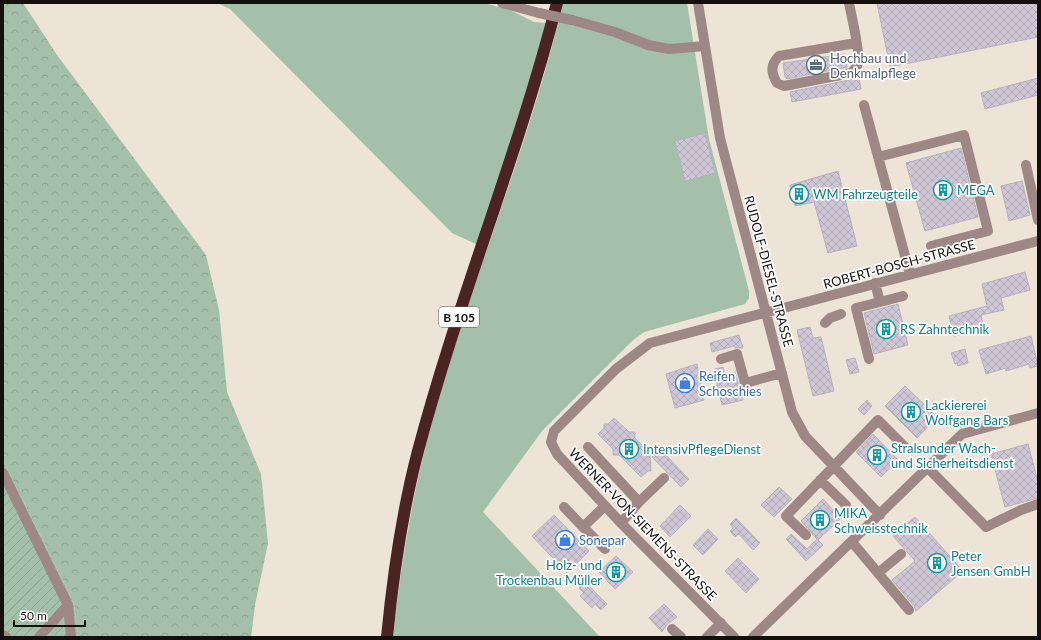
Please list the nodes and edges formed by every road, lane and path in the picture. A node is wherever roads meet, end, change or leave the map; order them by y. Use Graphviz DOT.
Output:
graph roads {
  1 [pos="502,3"];
  2 [pos="557,3"];
  3 [pos="698,3"];
  4 [pos="849,3"];
  5 [pos="856,43"];
  6 [pos="705,46"];
  7 [pos="864,104"];
  8 [pos="878,157"];
  9 [pos="1026,165"];
  10 [pos="1038,220"];
  11 [pos="1038,242"];
  12 [pos="931,246"];
  13 [pos="910,274"];
  14 [pos="875,283"];
  15 [pos="903,296"];
  16 [pos="880,302"];
  17 [pos="766,313"];
  18 [pos="841,314"];
  19 [pos="825,323"];
  20 [pos="721,359"];
  21 [pos="869,359"];
  22 [pos="782,373"];
  23 [pos="1038,413"];
  24 [pos="588,446"];
  25 [pos="904,446"];
  26 [pos="833,467"];
  27 [pos="927,467"];
  28 [pos="3,473"];
  29 [pos="664,478"];
  30 [pos="820,480"];
  31 [pos="640,502"];
  32 [pos="1038,504"];
  33 [pos="605,506"];
  34 [pos="846,506"];
  35 [pos="564,507"];
  36 [pos="880,515"];
  37 [pos="621,523"];
  38 [pos="584,527"];
  39 [pos="806,535"];
  40 [pos="852,542"];
  41 [pos="605,549"];
  42 [pos="900,554"];
  43 [pos="878,573"];
  44 [pos="68,605"];
  45 [pos="909,610"];
  46 [pos="721,623"];
  47 [pos="672,629"];
  48 [pos="3,635"];
  49 [pos="6,637"];
  50 [pos="39,637"];
  51 [pos="71,637"];
  52 [pos="387,637"];
  53 [pos="681,637"];
  54 [pos="707,637"];
  55 [pos="734,637"];
  56 [pos="753,637"];
  1 -- 6 [label="street, bridge"];
  2 -- 52 [label="highway, B 105"];
  3 -- 6 [label="street, RUDOLF-DIESEL-STRASSE"];
  4 -- 5 [label="street"];
  5 -- 5 [label="street"];
  6 -- 17 [label="street, RUDOLF-DIESEL-STRASSE"];
  7 -- 8 [label="street"];
  8 -- 12 [label="street"];
  8 -- 13 [label="street"];
  9 -- 10 [label="street"];
  11 -- 13 [label="street, ROBERT-BOSCH-STRASSE"];
  13 -- 14 [label="street, ROBERT-BOSCH-STRASSE"];
  14 -- 16 [label="street"];
  14 -- 17 [label="street, ROBERT-BOSCH-STRASSE"];
  15 -- 16 [label="street"];
  16 -- 21 [label="street"];
  17 -- 22 [label="street, RUDOLF-DIESEL-STRASSE"];
  17 -- 33 [label="street, WERNER-VON-SIEMENS-STRASSE"];
  18 -- 19 [label="street"];
  20 -- 22 [label="street"];
  22 -- 26 [label="street, RUDOLF-DIESEL-STRASSE"];
  23 -- 27 [label="street"];
  24 -- 31 [label="street"];
  25 -- 26 [label="street"];
  26 -- 30 [label="street"];
  26 -- 36 [label="street, RUDOLF-DIESEL-STRASSE"];
  27 -- 32 [label="street"];
  27 -- 36 [label="street"];
  28 -- 44 [label="street"];
  29 -- 31 [label="street"];
  30 -- 34 [label="street"];
  30 -- 39 [label="street"];
  31 -- 37 [label="street"];
  33 -- 37 [label="street, WERNER-VON-SIEMENS-STRASSE"];
  33 -- 38 [label="street"];
  35 -- 38 [label="street"];
  36 -- 40 [label="street"];
  37 -- 46 [label="street, WERNER-VON-SIEMENS-STRASSE"];
  38 -- 41 [label="street"];
  40 -- 43 [label="street"];
  40 -- 56 [label="street"];
  42 -- 43 [label="street"];
  43 -- 45 [label="street"];
  44 -- 50 [label="street"];
  44 -- 51 [label="street"];
  46 -- 54 [label="street"];
  46 -- 55 [label="street, WERNER-VON-SIEMENS-STRASSE"];
  47 -- 53 [label="street"];
  48 -- 49 [label="street"];
}
